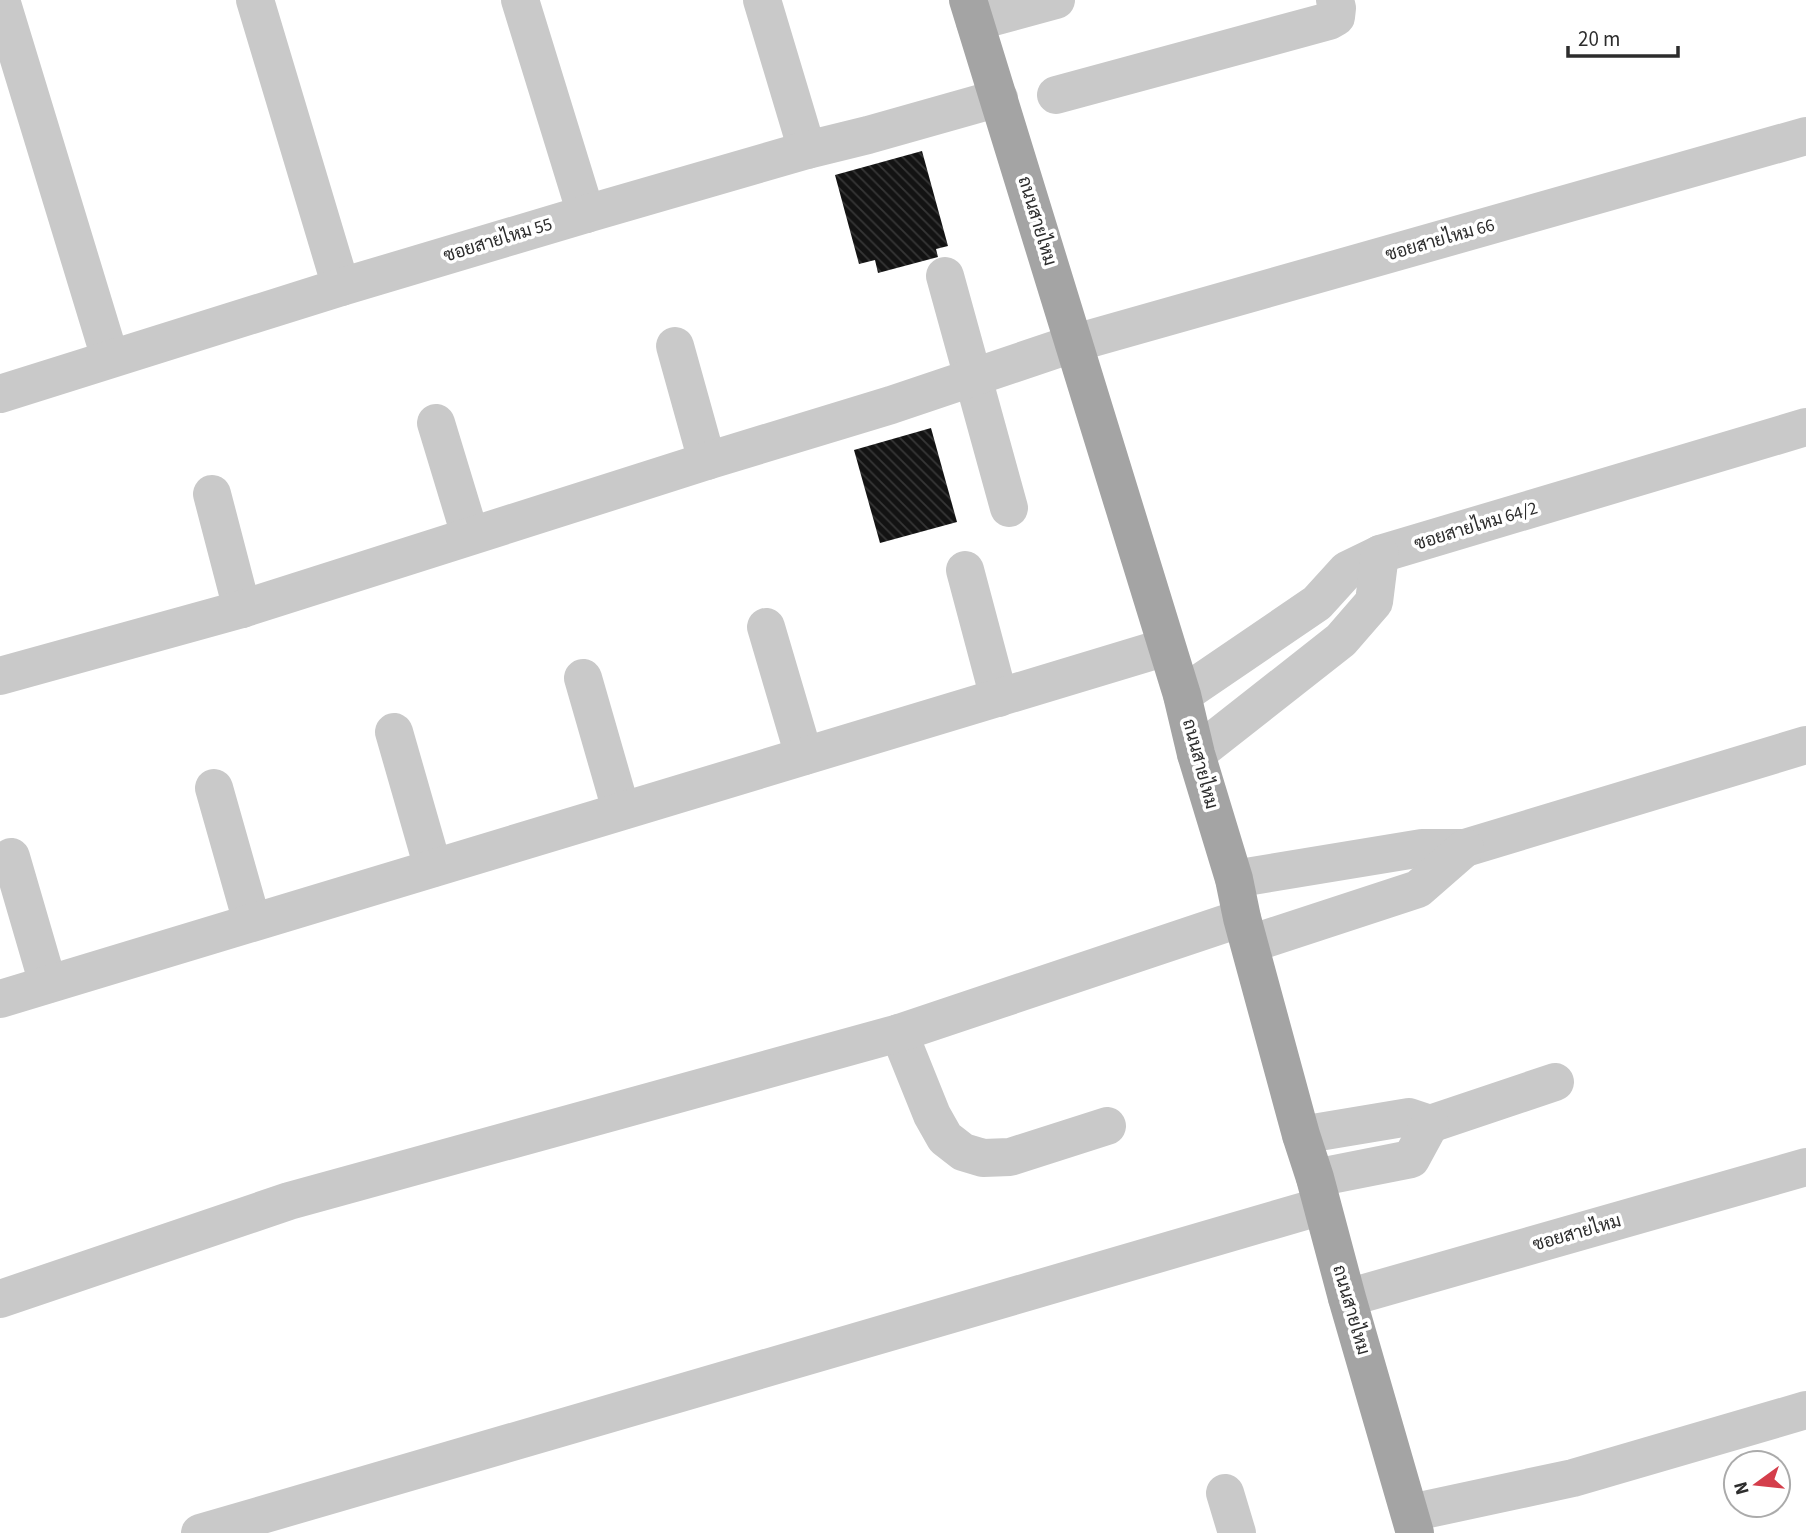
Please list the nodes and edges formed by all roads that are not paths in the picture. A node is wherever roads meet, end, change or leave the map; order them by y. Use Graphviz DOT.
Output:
graph roads {
  1 [pos="1,0"];
  2 [pos="255,0"];
  3 [pos="520,0"];
  4 [pos="762,0"];
  5 [pos="1056,0"];
  6 [pos="1335,0"];
  7 [pos="971,11"];
  8 [pos="1056,95"];
  9 [pos="999,98"];
  10 [pos="1806,136"];
  11 [pos="807,150"];
  12 [pos="586,214"];
  13 [pos="945,276"];
  14 [pos="341,287"];
  15 [pos="1075,343"];
  16 [pos="675,346"];
  17 [pos="110,358"];
  18 [pos="973,377"];
  19 [pos="0,394"];
  20 [pos="436,423"];
  21 [pos="1806,427"];
  22 [pos="707,461"];
  23 [pos="212,494"];
  24 [pos="1009,508"];
  25 [pos="470,535"];
  26 [pos="1380,554"];
  27 [pos="965,570"];
  28 [pos="242,609"];
  29 [pos="766,627"];
  30 [pos="1166,647"];
  31 [pos="2,668"];
  32 [pos="583,678"];
  33 [pos="1182,695"];
  34 [pos="999,698"];
  35 [pos="394,732"];
  36 [pos="1806,745"];
  37 [pos="1196,754"];
  38 [pos="804,756"];
  39 [pos="214,788"];
  40 [pos="621,810"];
  41 [pos="1465,848"];
  42 [pos="11,857"];
  43 [pos="433,868"];
  44 [pos="1234,879"];
  45 [pos="252,922"];
  46 [pos="1246,931"];
  47 [pos="48,984"];
  48 [pos="0,999"];
  49 [pos="900,1033"];
  50 [pos="1555,1082"];
  51 [pos="1430,1125"];
  52 [pos="1107,1126"];
  53 [pos="1301,1135"];
  54 [pos="1806,1167"];
  55 [pos="1319,1192"];
  56 [pos="1347,1298"];
  57 [pos="0,1299"];
  58 [pos="1806,1410"];
  59 [pos="1225,1493"];
  60 [pos="1413,1523"];
  61 [pos="200,1533"];
  62 [pos="1237,1533"];
  1 -- 17 [label="street"];
  2 -- 14 [label="street"];
  3 -- 12 [label="street"];
  4 -- 11 [label="street"];
  5 -- 7 [label="street"];
  6 -- 8 [label="street"];
  7 -- 9 [label="main road, ถนนสายไหม"];
  9 -- 11 [label="street, ซอยสายไหม 55"];
  9 -- 15 [label="main road, ถนนสายไหม"];
  10 -- 15 [label="street, ซอยสายไหม 66"];
  11 -- 12 [label="street, ซอยสายไหม 55"];
  12 -- 14 [label="street, ซอยสายไหม 55"];
  13 -- 18 [label="street"];
  14 -- 17 [label="street, ซอยสายไหม 55"];
  15 -- 18 [label="street, ซอยสายไหม 66"];
  15 -- 30 [label="main road, ถนนสายไหม"];
  16 -- 22 [label="street"];
  17 -- 19 [label="street, ซอยสายไหม 55"];
  18 -- 22 [label="street, ซอยสายไหม 66"];
  18 -- 24 [label="street"];
  20 -- 25 [label="street"];
  21 -- 26 [label="street, ซอยสายไหม 64/2"];
  22 -- 25 [label="street, ซอยสายไหม 66"];
  23 -- 28 [label="street"];
  25 -- 28 [label="street, ซอยสายไหม 66"];
  26 -- 33 [label="street, ซอยสายไหม 64/2"];
  26 -- 37 [label="street"];
  27 -- 34 [label="street"];
  28 -- 31 [label="street, ซอยสายไหม 66"];
  29 -- 38 [label="street"];
  30 -- 33 [label="main road, ถนนสายไหม"];
  30 -- 34 [label="street"];
  32 -- 40 [label="street"];
  33 -- 37 [label="main road, ถนนสายไหม"];
  34 -- 38 [label="street"];
  35 -- 43 [label="street"];
  36 -- 41 [label="street"];
  37 -- 44 [label="main road, ถนนสายไหม"];
  38 -- 40 [label="street"];
  39 -- 45 [label="street"];
  40 -- 43 [label="street"];
  41 -- 44 [label="street"];
  41 -- 46 [label="street"];
  42 -- 47 [label="street"];
  43 -- 45 [label="street"];
  44 -- 46 [label="main road, ถนนสายไหม"];
  45 -- 47 [label="street"];
  46 -- 49 [label="street"];
  46 -- 53 [label="main road, ถนนสายไหม"];
  47 -- 48 [label="street"];
  49 -- 52 [label="street"];
  49 -- 57 [label="street"];
  50 -- 51 [label="street"];
  51 -- 53 [label="street"];
  51 -- 55 [label="street"];
  53 -- 55 [label="main road, ถนนสายไหม"];
  54 -- 56 [label="street, ซอยสายไหม"];
  55 -- 56 [label="main road, ถนนสายไหม"];
  55 -- 61 [label="street"];
  56 -- 60 [label="main road, ถนนสายไหม"];
  58 -- 60 [label="street"];
  59 -- 62 [label="street"];
}
